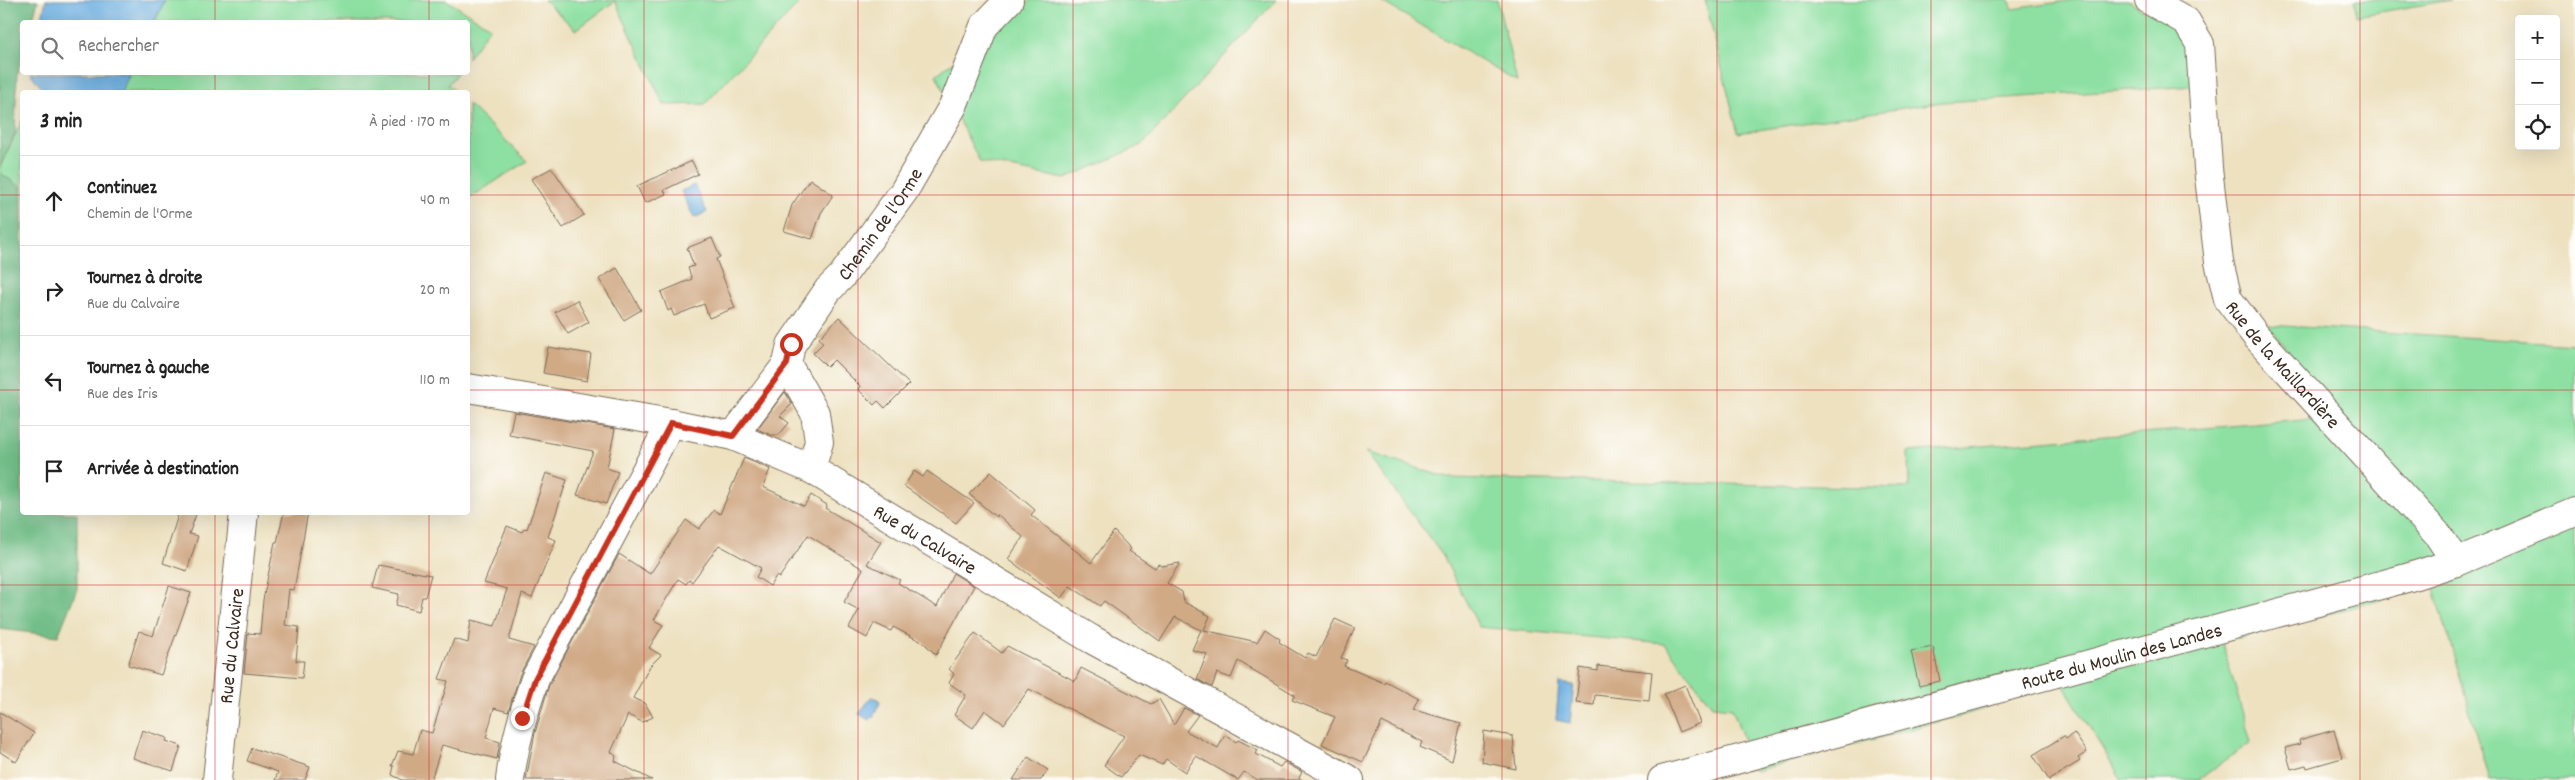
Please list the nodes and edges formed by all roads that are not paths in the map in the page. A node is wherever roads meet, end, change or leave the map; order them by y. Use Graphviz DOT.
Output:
graph roads {
  1 [pos="1009,0"];
  2 [pos="2149,0"];
  3 [pos="787,364"];
  4 [pos="470,388"];
  5 [pos="671,423"];
  6 [pos="733,436"];
  7 [pos="811,468"];
  8 [pos="2575,512"];
  9 [pos="244,515"];
  10 [pos="2456,562"];
  11 [pos="217,780"];
  12 [pos="510,780"];
  13 [pos="1350,780"];
  14 [pos="1662,780"];
  1 -- 3 [label="street, Chemin de l'Orme"];
  2 -- 10 [label="street, Rue de la Maillardière"];
  3 -- 6 [label="street, Chemin de l'Orme"];
  3 -- 7 [label="street"];
  4 -- 5 [label="street, Rue du Calvaire"];
  5 -- 6 [label="street, Rue du Calvaire"];
  5 -- 12 [label="street"];
  6 -- 7 [label="street, Rue du Calvaire"];
  7 -- 13 [label="street, Rue du Calvaire"];
  8 -- 10 [label="street, Route du Moulin des Landes"];
  9 -- 11 [label="street, Rue du Calvaire"];
  10 -- 14 [label="street, Route du Moulin des Landes"];
}
